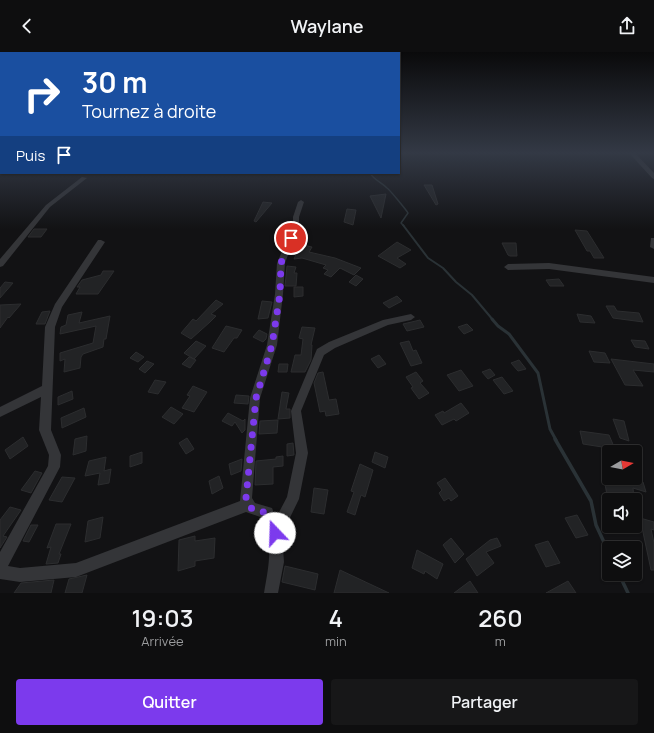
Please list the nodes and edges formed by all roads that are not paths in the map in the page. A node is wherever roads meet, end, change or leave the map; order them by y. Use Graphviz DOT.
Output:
graph roads {
  1 [pos="84,178"];
  2 [pos="301,202"];
  3 [pos="654,240"];
  4 [pos="101,242"];
  5 [pos="654,247"];
  6 [pos="0,264"];
  7 [pos="508,267"];
  8 [pos="654,280"];
  9 [pos="411,317"];
  10 [pos="47,389"];
  11 [pos="0,412"];
  12 [pos="247,505"];
  13 [pos="275,533"];
  14 [pos="0,566"];
  15 [pos="0,572"];
  16 [pos="271,593"];
  1 -- 6 [label="street"];
  2 -- 12 [label="street"];
  3 -- 5 [label="street"];
  4 -- 10 [label="street"];
  7 -- 8 [label="street"];
  9 -- 13 [label="street"];
  10 -- 11 [label="street"];
  10 -- 14 [label="street"];
  12 -- 13 [label="street"];
  12 -- 15 [label="street"];
  13 -- 16 [label="street"];
}
